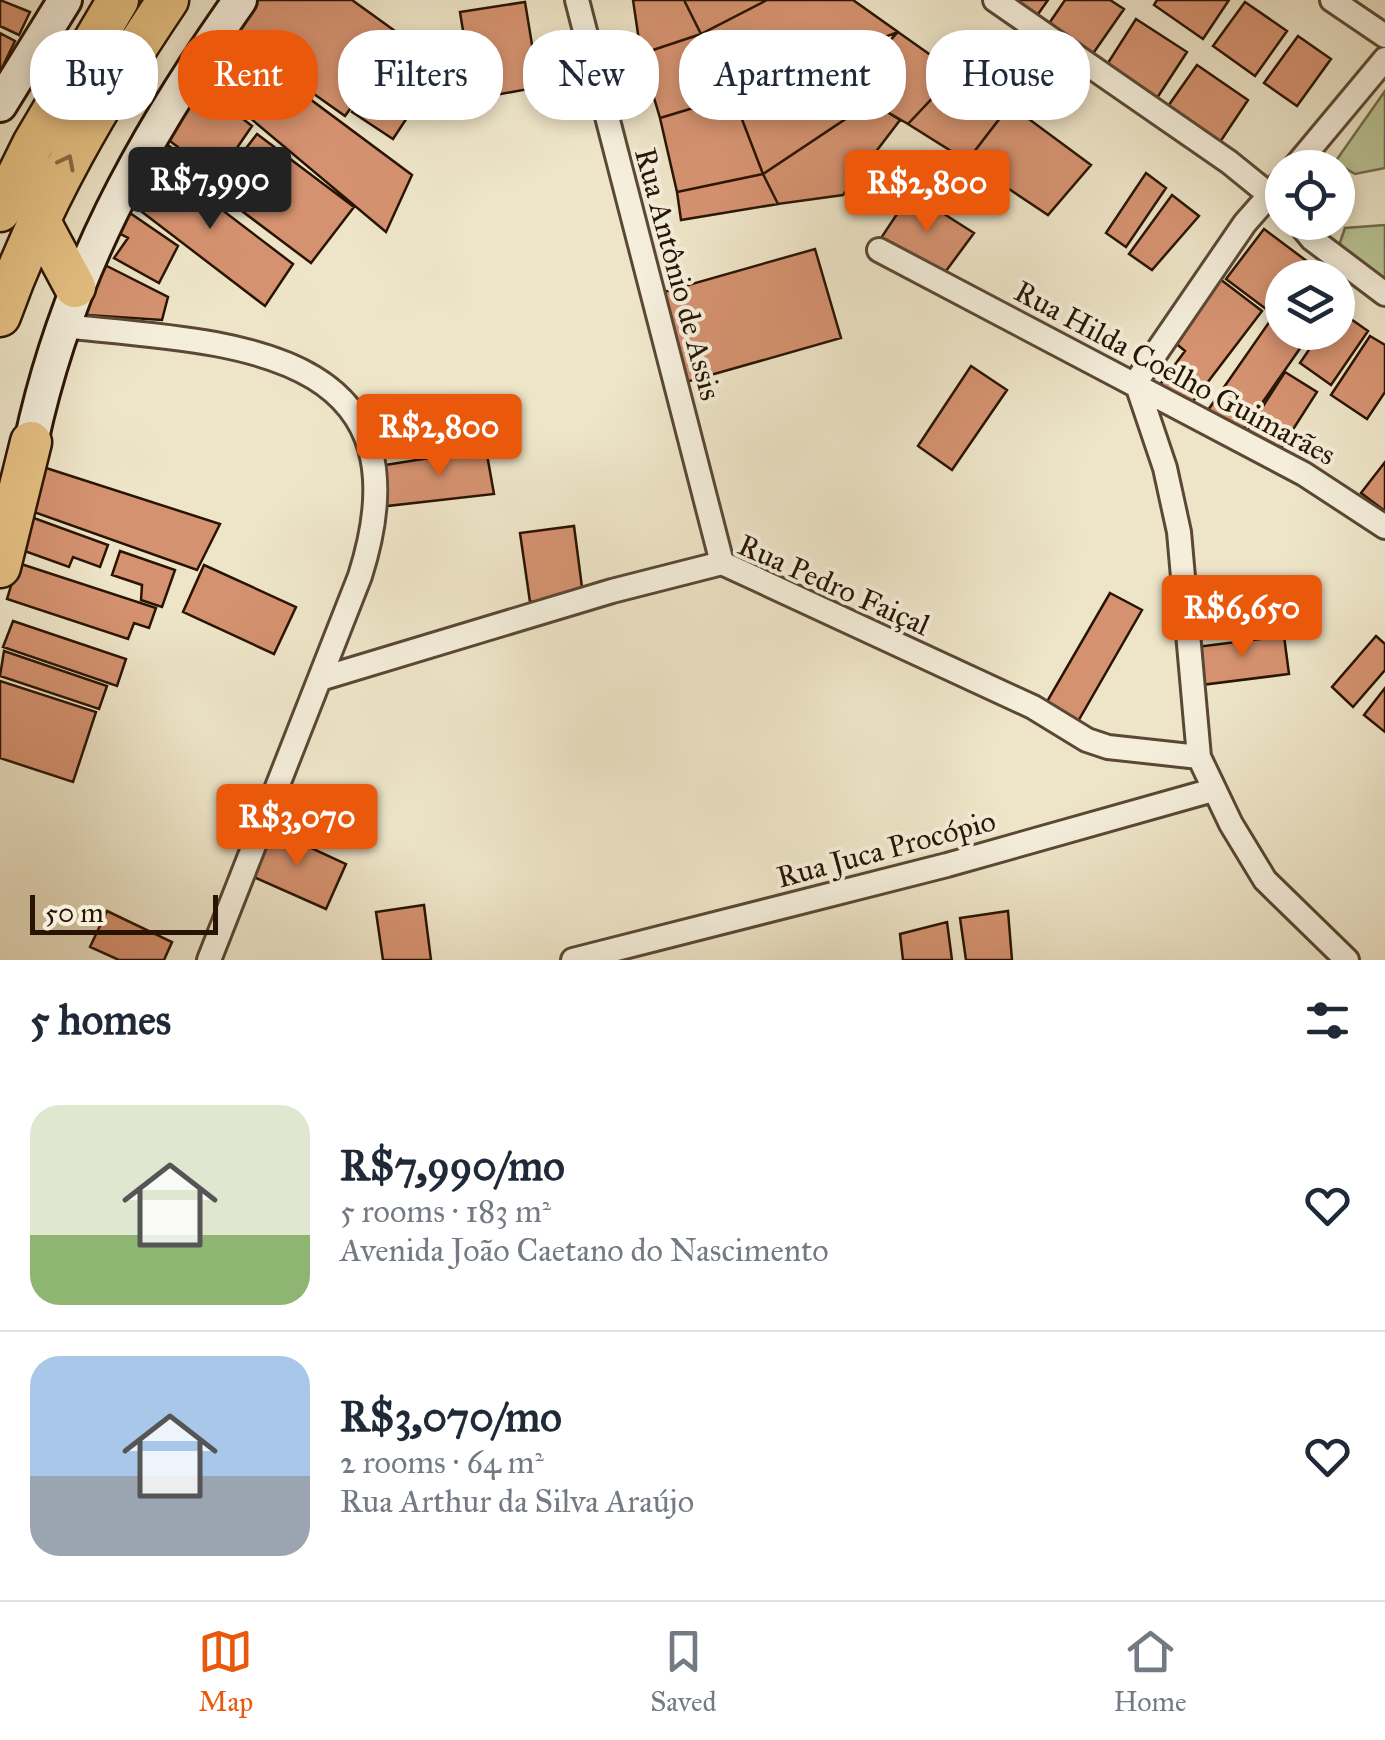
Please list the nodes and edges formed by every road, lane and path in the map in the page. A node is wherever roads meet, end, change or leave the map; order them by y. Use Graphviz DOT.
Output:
graph roads {
  1 [pos="65,0"];
  2 [pos="118,0"];
  3 [pos="168,0"];
  4 [pos="240,0"];
  5 [pos="577,0"];
  6 [pos="995,0"];
  7 [pos="1332,0"];
  8 [pos="1385,36"];
  9 [pos="1385,59"];
  10 [pos="0,104"];
  11 [pos="1309,150"];
  12 [pos="1265,183"];
  13 [pos="1265,205"];
  14 [pos="19,216"];
  15 [pos="1315,240"];
  16 [pos="878,250"];
  17 [pos="75,287"];
  18 [pos="1385,294"];
  19 [pos="0,316"];
  20 [pos="62,326"];
  21 [pos="1136,382"];
  22 [pos="16,450"];
  23 [pos="1385,527"];
  24 [pos="722,563"];
  25 [pos="0,567"];
  26 [pos="320,679"];
  27 [pos="1200,757"];
  28 [pos="1213,790"];
  29 [pos="209,960"];
  30 [pos="573,960"];
  31 [pos="1347,960"];
  1 -- 10 [label="main road"];
  2 -- 14 [label="highway"];
  14 -- 3 [label="highway, one-way"];
  4 -- 17 [label="main road"];
  5 -- 24 [label="street, Rua Antônio de Assis"];
  6 -- 12 [label="street"];
  7 -- 8 [label="street"];
  9 -- 11 [label="street"];
  13 -- 21 [label="street"];
  14 -- 17 [label="highway"];
  14 -- 19 [label="highway"];
  15 -- 18 [label="street"];
  16 -- 21 [label="street, Rua Hilda Coelho Guimarães"];
  17 -- 20 [label="main road"];
  20 -- 22 [label="main road"];
  20 -- 26 [label="street"];
  21 -- 23 [label="street, Rua Hilda Coelho Guimarães"];
  21 -- 27 [label="street"];
  22 -- 25 [label="highway"];
  24 -- 26 [label="street, Rua Pedro Faiçal"];
  24 -- 27 [label="street, Rua Pedro Faiçal"];
  26 -- 29 [label="street"];
  27 -- 28 [label="street"];
  28 -- 30 [label="street, Rua Juca Procópio"];
  28 -- 31 [label="street"];
}
